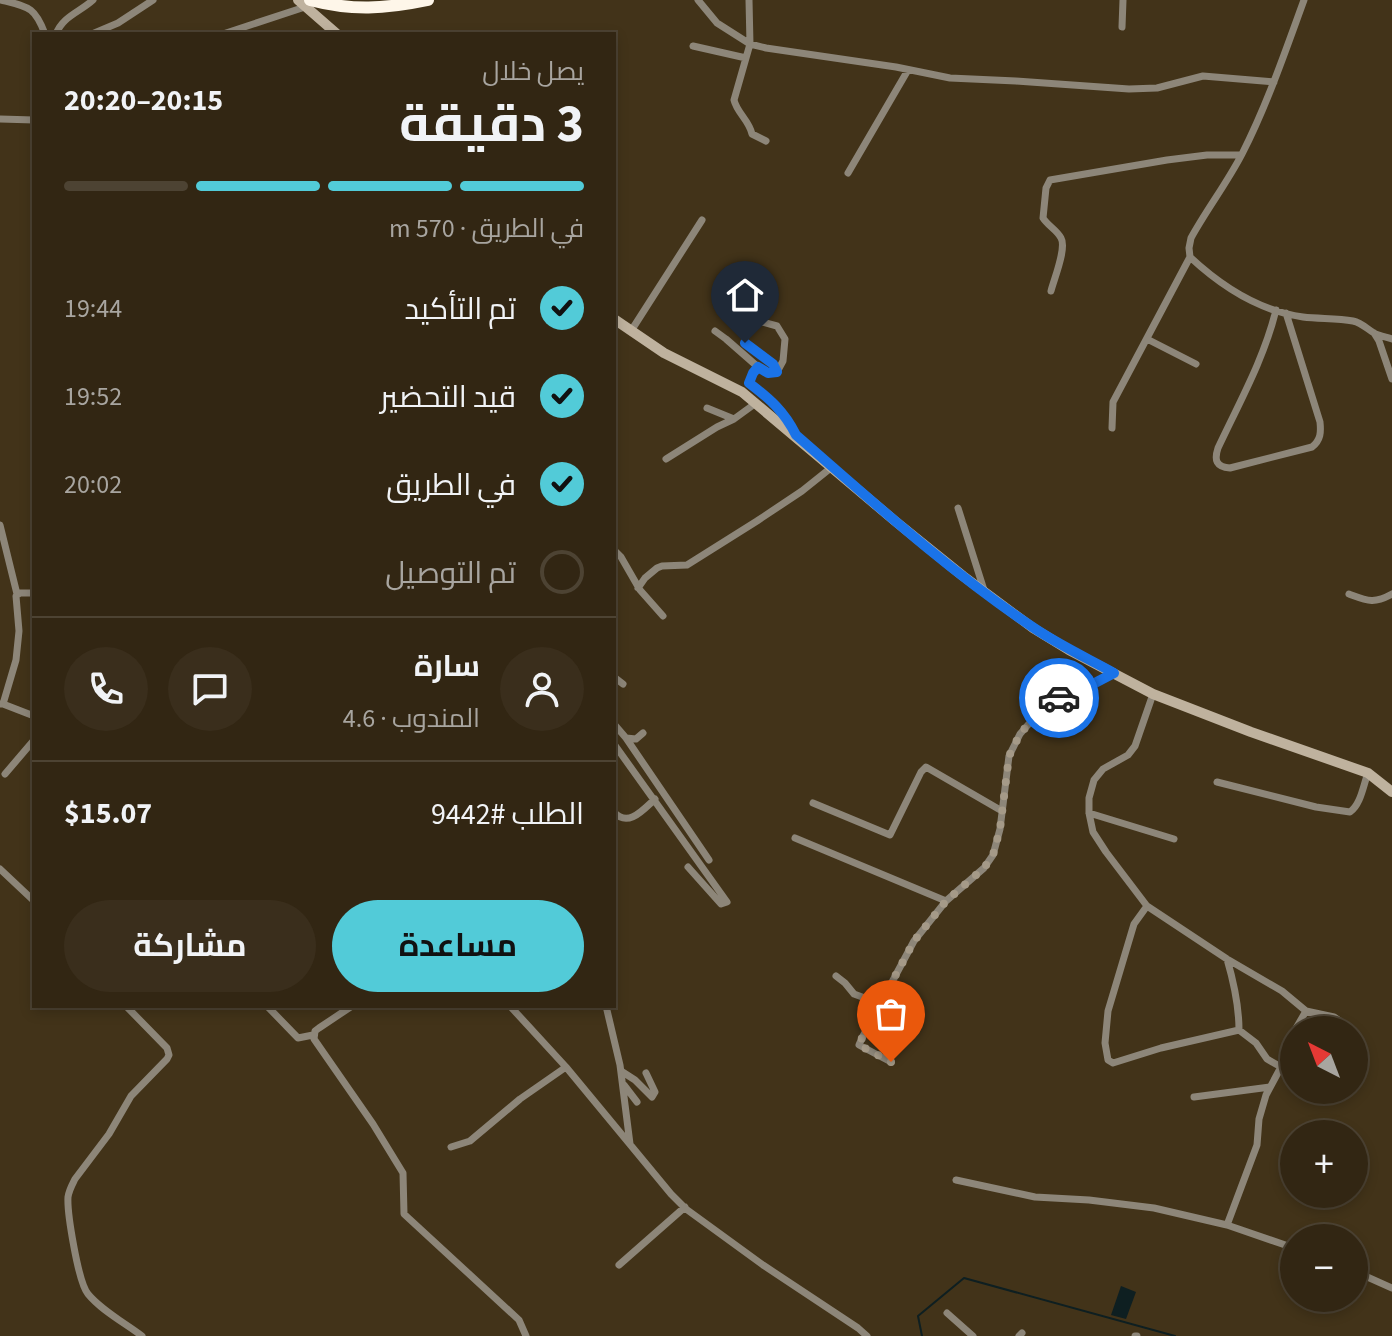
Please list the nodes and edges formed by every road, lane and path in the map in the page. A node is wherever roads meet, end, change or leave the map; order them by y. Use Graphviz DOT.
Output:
graph roads {
  1 [pos="1,0"];
  2 [pos="93,0"];
  3 [pos="153,0"];
  4 [pos="428,0"];
  5 [pos="698,0"];
  6 [pos="749,0"];
  7 [pos="1123,0"];
  8 [pos="1304,0"];
  9 [pos="312,2"];
  10 [pos="1122,27"];
  11 [pos="44,32"];
  12 [pos="57,32"];
  13 [pos="97,32"];
  14 [pos="230,32"];
  15 [pos="335,32"];
  16 [pos="750,44"];
  17 [pos="693,46"];
  18 [pos="746,58"];
  19 [pos="908,70"];
  20 [pos="1274,82"];
  21 [pos="0,119"];
  22 [pos="32,120"];
  23 [pos="766,141"];
  24 [pos="1241,155"];
  25 [pos="848,173"];
  26 [pos="702,220"];
  27 [pos="1190,257"];
  28 [pos="1051,291"];
  29 [pos="1276,310"];
  30 [pos="1286,313"];
  31 [pos="616,320"];
  32 [pos="762,322"];
  33 [pos="631,331"];
  34 [pos="715,331"];
  35 [pos="1374,333"];
  36 [pos="1147,339"];
  37 [pos="1392,339"];
  38 [pos="745,343"];
  39 [pos="1196,364"];
  40 [pos="758,367"];
  41 [pos="777,372"];
  42 [pos="1392,379"];
  43 [pos="756,403"];
  44 [pos="707,408"];
  45 [pos="734,419"];
  46 [pos="1112,428"];
  47 [pos="796,435"];
  48 [pos="666,459"];
  49 [pos="832,467"];
  50 [pos="958,508"];
  51 [pos="0,525"];
  52 [pos="616,552"];
  53 [pos="638,588"];
  54 [pos="985,592"];
  55 [pos="32,593"];
  56 [pos="17,594"];
  57 [pos="1349,594"];
  58 [pos="1392,594"];
  59 [pos="663,616"];
  60 [pos="1114,673"];
  61 [pos="616,679"];
  62 [pos="623,684"];
  63 [pos="1153,694"];
  64 [pos="2,704"];
  65 [pos="32,715"];
  66 [pos="616,726"];
  67 [pos="643,733"];
  68 [pos="626,738"];
  69 [pos="32,742"];
  70 [pos="616,747"];
  71 [pos="1368,773"];
  72 [pos="5,774"];
  73 [pos="1217,782"];
  74 [pos="1392,792"];
  75 [pos="655,799"];
  76 [pos="813,803"];
  77 [pos="1002,811"];
  78 [pos="1089,813"];
  79 [pos="616,814"];
  80 [pos="795,838"];
  81 [pos="1174,839"];
  82 [pos="709,860"];
  83 [pos="688,867"];
  84 [pos="0,869"];
  85 [pos="32,899"];
  86 [pos="946,901"];
  87 [pos="1147,906"];
  88 [pos="1227,959"];
  89 [pos="836,976"];
  90 [pos="881,1004"];
  91 [pos="128,1008"];
  92 [pos="269,1008"];
  93 [pos="349,1008"];
  94 [pos="512,1008"];
  95 [pos="606,1008"];
  96 [pos="1306,1011"];
  97 [pos="1303,1016"];
  98 [pos="1329,1016"];
  99 [pos="1239,1030"];
  100 [pos="313,1035"];
  101 [pos="891,1062"];
  102 [pos="1280,1066"];
  103 [pos="566,1067"];
  104 [pos="1280,1069"];
  105 [pos="621,1071"];
  106 [pos="646,1073"];
  107 [pos="622,1083"];
  108 [pos="1270,1087"];
  109 [pos="1194,1097"];
  110 [pos="637,1102"];
  111 [pos="631,1146"];
  112 [pos="451,1147"];
  113 [pos="956,1180"];
  114 [pos="685,1207"];
  115 [pos="1227,1225"];
  116 [pos="1280,1243"];
  117 [pos="619,1265"];
  118 [pos="1368,1277"];
  119 [pos="1392,1288"];
  120 [pos="947,1313"];
  121 [pos="142,1336"];
  122 [pos="526,1336"];
  123 [pos="867,1336"];
  124 [pos="973,1336"];
  1 -- 11 [label="street"];
  2 -- 12 [label="street"];
  3 -- 13 [label="street"];
  4 -- 9 [label="highway"];
  5 -- 16 [label="street"];
  6 -- 16 [label="street"];
  7 -- 10 [label="street"];
  8 -- 20 [label="street"];
  9 -- 14 [label="street"];
  9 -- 15 [label="street"];
  16 -- 18 [label="street"];
  16 -- 19 [label="street"];
  17 -- 18 [label="street"];
  18 -- 23 [label="street"];
  19 -- 20 [label="street"];
  19 -- 25 [label="street"];
  20 -- 24 [label="street"];
  21 -- 22 [label="street"];
  24 -- 27 [label="street"];
  24 -- 28 [label="street"];
  26 -- 33 [label="street"];
  27 -- 29 [label="street"];
  27 -- 36 [label="street"];
  29 -- 30 [label="street"];
  29 -- 30 [label="street"];
  30 -- 35 [label="street"];
  31 -- 33 [label="street"];
  32 -- 41 [label="street"];
  33 -- 43 [label="street"];
  34 -- 40 [label="street"];
  35 -- 37 [label="street"];
  35 -- 42 [label="street"];
  36 -- 39 [label="street"];
  36 -- 46 [label="street"];
  38 -- 41 [label="street"];
  40 -- 41 [label="street"];
  40 -- 47 [label="street"];
  43 -- 45 [label="street"];
  43 -- 47 [label="street"];
  44 -- 45 [label="street"];
  45 -- 48 [label="street"];
  47 -- 49 [label="street"];
  49 -- 53 [label="street"];
  49 -- 54 [label="street"];
  50 -- 54 [label="street"];
  51 -- 56 [label="street"];
  52 -- 53 [label="street"];
  53 -- 59 [label="street"];
  54 -- 60 [label="street"];
  55 -- 56 [label="street"];
  56 -- 64 [label="street"];
  57 -- 58 [label="street"];
  60 -- 63 [label="street"];
  60 -- 77 [label="street"];
  61 -- 62 [label="street"];
  63 -- 71 [label="street"];
  63 -- 78 [label="street"];
  64 -- 65 [label="street"];
  66 -- 68 [label="street"];
  67 -- 68 [label="street"];
  68 -- 82 [label="street"];
  69 -- 72 [label="street"];
  70 -- 75 [label="street"];
  71 -- 73 [label="street"];
  71 -- 74 [label="street"];
  75 -- 79 [label="street"];
  75 -- 83 [label="street"];
  76 -- 77 [label="street"];
  77 -- 86 [label="street"];
  78 -- 81 [label="street"];
  78 -- 87 [label="street"];
  80 -- 86 [label="street"];
  84 -- 85 [label="street"];
  86 -- 90 [label="street"];
  87 -- 88 [label="street"];
  87 -- 99 [label="street"];
  88 -- 96 [label="street"];
  88 -- 99 [label="street"];
  89 -- 90 [label="street"];
  90 -- 101 [label="street"];
  91 -- 121 [label="street"];
  92 -- 100 [label="street"];
  93 -- 100 [label="street"];
  94 -- 103 [label="street"];
  95 -- 105 [label="street"];
  96 -- 97 [label="street"];
  96 -- 98 [label="street"];
  99 -- 102 [label="street"];
  100 -- 122 [label="street"];
  103 -- 111 [label="street"];
  103 -- 112 [label="street"];
  104 -- 108 [label="street"];
  105 -- 106 [label="street"];
  105 -- 107 [label="street"];
  107 -- 110 [label="street"];
  107 -- 111 [label="street"];
  108 -- 109 [label="street"];
  108 -- 115 [label="street"];
  111 -- 114 [label="street"];
  113 -- 115 [label="street"];
  114 -- 117 [label="street"];
  114 -- 123 [label="street"];
  115 -- 116 [label="street"];
  118 -- 119 [label="street"];
  120 -- 124 [label="street"];
}
